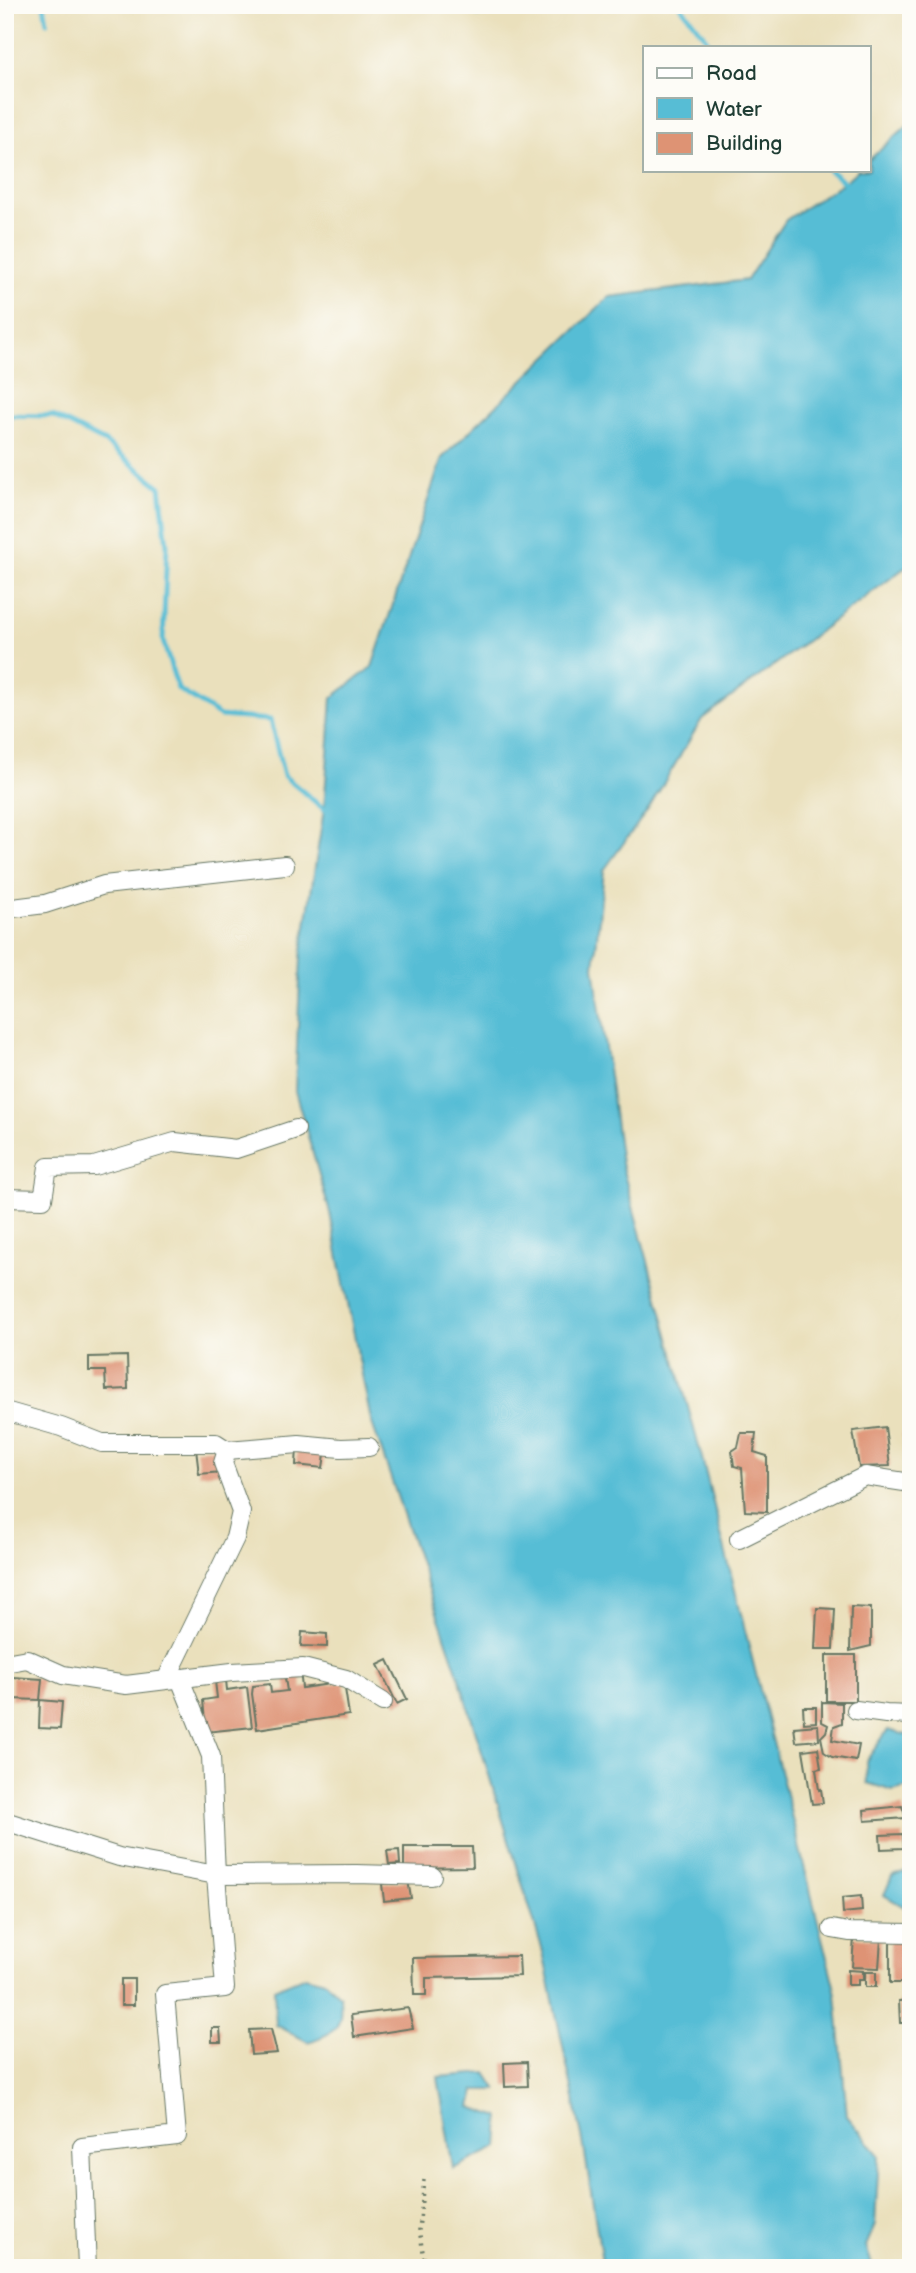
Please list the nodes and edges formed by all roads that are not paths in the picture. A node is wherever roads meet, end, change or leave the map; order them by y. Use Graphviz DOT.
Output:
graph roads {
  1 [pos="285,865"];
  2 [pos="5,909"];
  3 [pos="296,1129"];
  4 [pos="5,1198"];
  5 [pos="5,1411"];
  6 [pos="369,1447"];
  7 [pos="228,1450"];
  8 [pos="911,1483"];
  9 [pos="740,1539"];
  10 [pos="5,1663"];
  11 [pos="173,1680"];
  12 [pos="383,1702"];
  13 [pos="856,1710"];
  14 [pos="911,1715"];
  15 [pos="5,1821"];
  16 [pos="216,1875"];
  17 [pos="432,1876"];
  18 [pos="832,1929"];
  19 [pos="911,1933"];
  20 [pos="88,2268"];
  1 -- 2 [label="street"];
  3 -- 4 [label="street"];
  5 -- 7 [label="street"];
  6 -- 7 [label="street"];
  7 -- 11 [label="street"];
  8 -- 9 [label="street"];
  10 -- 11 [label="street"];
  11 -- 12 [label="street"];
  11 -- 16 [label="street"];
  13 -- 14 [label="street"];
  15 -- 16 [label="street"];
  16 -- 17 [label="street"];
  16 -- 20 [label="street"];
  18 -- 19 [label="street"];
}
